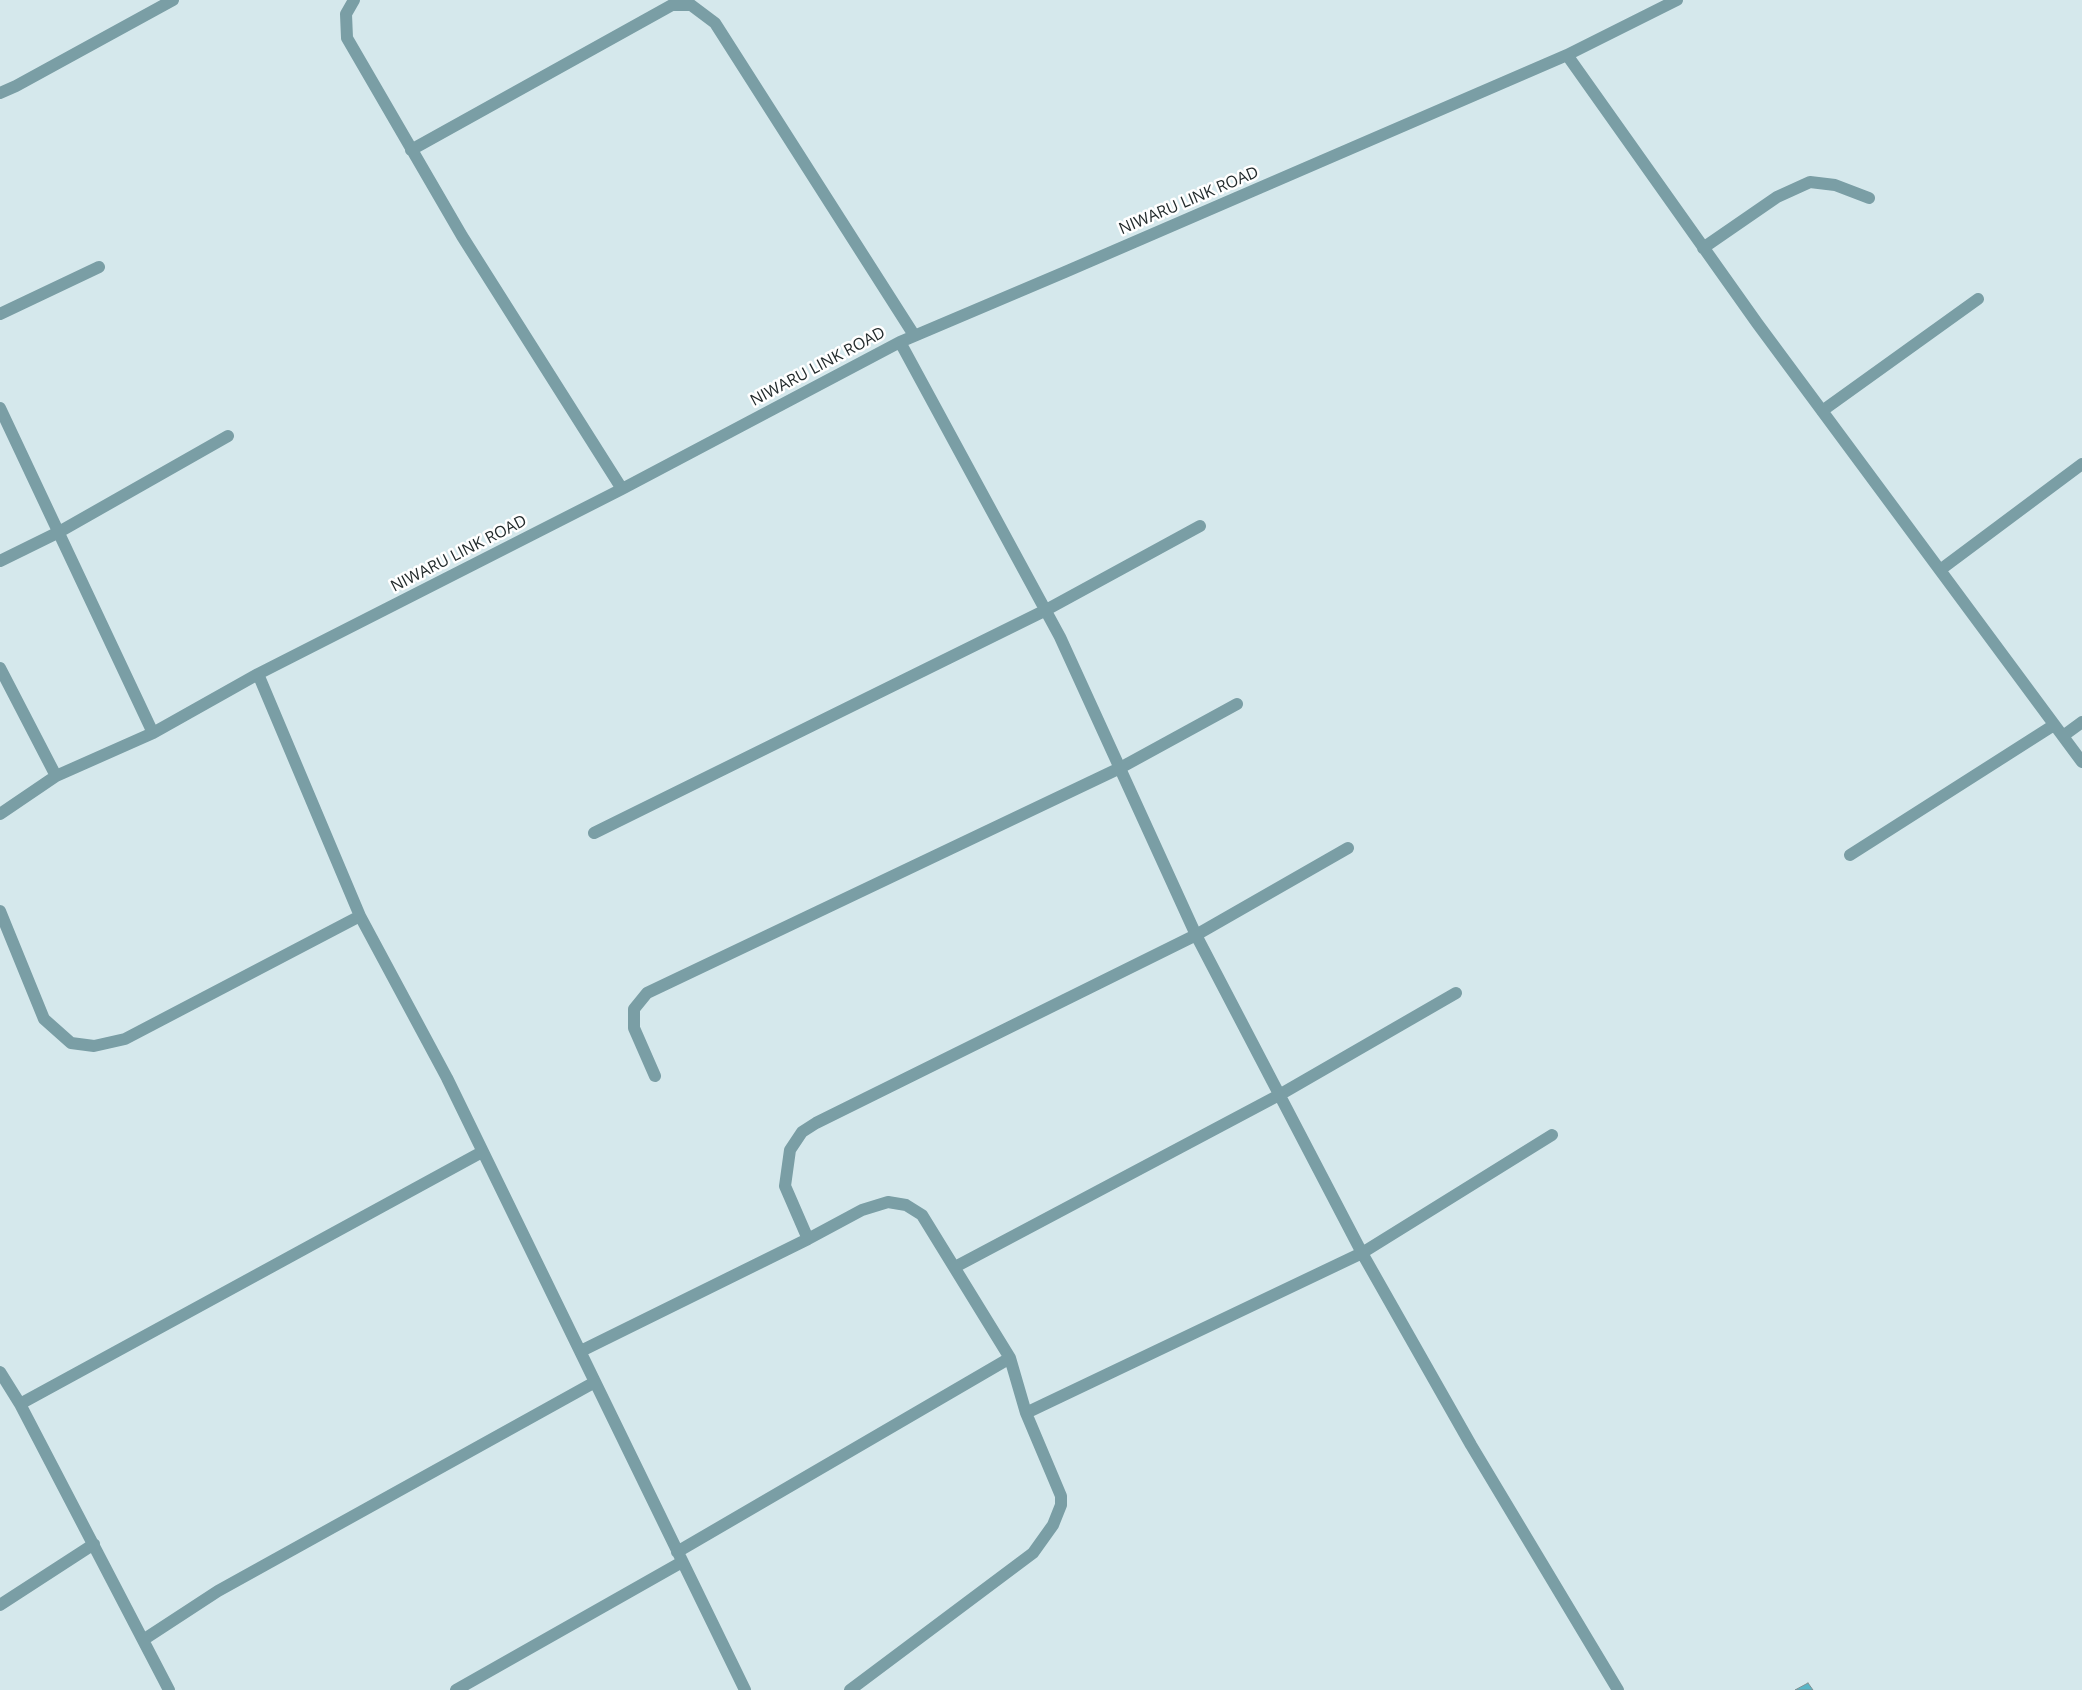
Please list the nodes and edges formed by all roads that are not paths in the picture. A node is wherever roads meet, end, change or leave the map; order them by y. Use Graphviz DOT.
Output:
graph roads {
  1 [pos="173,0"];
  2 [pos="354,0"];
  3 [pos="1678,0"];
  4 [pos="1567,55"];
  5 [pos="0,93"];
  6 [pos="412,150"];
  7 [pos="1869,198"];
  8 [pos="1703,248"];
  9 [pos="99,267"];
  10 [pos="1978,299"];
  11 [pos="0,314"];
  12 [pos="914,335"];
  13 [pos="900,342"];
  14 [pos="0,408"];
  15 [pos="1822,411"];
  16 [pos="228,436"];
  17 [pos="2082,464"];
  18 [pos="622,489"];
  19 [pos="1200,526"];
  20 [pos="59,532"];
  21 [pos="0,561"];
  22 [pos="1940,570"];
  23 [pos="1046,610"];
  24 [pos="0,668"];
  25 [pos="258,674"];
  26 [pos="1236,704"];
  27 [pos="2082,722"];
  28 [pos="2054,725"];
  29 [pos="153,733"];
  30 [pos="2063,736"];
  31 [pos="2082,762"];
  32 [pos="1120,768"];
  33 [pos="56,776"];
  34 [pos="0,814"];
  35 [pos="594,833"];
  36 [pos="1348,848"];
  37 [pos="1850,855"];
  38 [pos="0,911"];
  39 [pos="360,916"];
  40 [pos="1196,935"];
  41 [pos="1456,993"];
  42 [pos="656,1076"];
  43 [pos="1281,1094"];
  44 [pos="1552,1135"];
  45 [pos="482,1152"];
  46 [pos="808,1239"];
  47 [pos="1362,1253"];
  48 [pos="955,1268"];
  49 [pos="581,1352"];
  50 [pos="1010,1358"];
  51 [pos="0,1372"];
  52 [pos="595,1382"];
  53 [pos="20,1404"];
  54 [pos="1026,1413"];
  55 [pos="94,1544"];
  56 [pos="679,1557"];
  57 [pos="0,1605"];
  58 [pos="143,1640"];
  59 [pos="169,1690"];
  60 [pos="456,1690"];
  61 [pos="745,1690"];
  62 [pos="850,1690"];
  63 [pos="1618,1690"];
  1 -- 5 [label="street"];
  2 -- 6 [label="street"];
  3 -- 4 [label="street, NIWARU LINK ROAD"];
  4 -- 8 [label="street"];
  4 -- 12 [label="street, NIWARU LINK ROAD"];
  6 -- 12 [label="street"];
  6 -- 18 [label="street"];
  7 -- 8 [label="street"];
  8 -- 15 [label="street"];
  9 -- 11 [label="street"];
  10 -- 15 [label="street"];
  12 -- 13 [label="street, NIWARU LINK ROAD"];
  13 -- 18 [label="street, NIWARU LINK ROAD"];
  13 -- 23 [label="street"];
  14 -- 20 [label="street"];
  15 -- 22 [label="street"];
  16 -- 20 [label="street"];
  17 -- 22 [label="street"];
  18 -- 25 [label="street, NIWARU LINK ROAD"];
  19 -- 23 [label="street"];
  20 -- 21 [label="street"];
  20 -- 29 [label="street"];
  22 -- 28 [label="street"];
  23 -- 32 [label="street"];
  23 -- 35 [label="street"];
  24 -- 33 [label="street"];
  25 -- 29 [label="street, NIWARU LINK ROAD"];
  25 -- 39 [label="street"];
  26 -- 32 [label="street"];
  27 -- 30 [label="street"];
  28 -- 30 [label="street"];
  28 -- 37 [label="street"];
  29 -- 33 [label="street, NIWARU LINK ROAD"];
  30 -- 31 [label="street"];
  32 -- 40 [label="street"];
  32 -- 42 [label="street"];
  33 -- 34 [label="street, NIWARU LINK ROAD"];
  36 -- 40 [label="street"];
  38 -- 39 [label="street"];
  39 -- 45 [label="street"];
  40 -- 43 [label="street"];
  40 -- 46 [label="street"];
  41 -- 43 [label="street"];
  43 -- 47 [label="street"];
  43 -- 48 [label="street"];
  44 -- 47 [label="street"];
  45 -- 49 [label="street"];
  45 -- 53 [label="street"];
  46 -- 48 [label="street"];
  46 -- 49 [label="street"];
  47 -- 54 [label="street"];
  47 -- 63 [label="street"];
  48 -- 50 [label="street"];
  49 -- 52 [label="street"];
  50 -- 54 [label="street"];
  50 -- 56 [label="street"];
  51 -- 53 [label="street"];
  52 -- 56 [label="street"];
  52 -- 58 [label="street"];
  53 -- 55 [label="street"];
  54 -- 62 [label="street"];
  55 -- 57 [label="street"];
  55 -- 58 [label="street"];
  56 -- 60 [label="street"];
  56 -- 61 [label="street"];
  58 -- 59 [label="street"];
}
